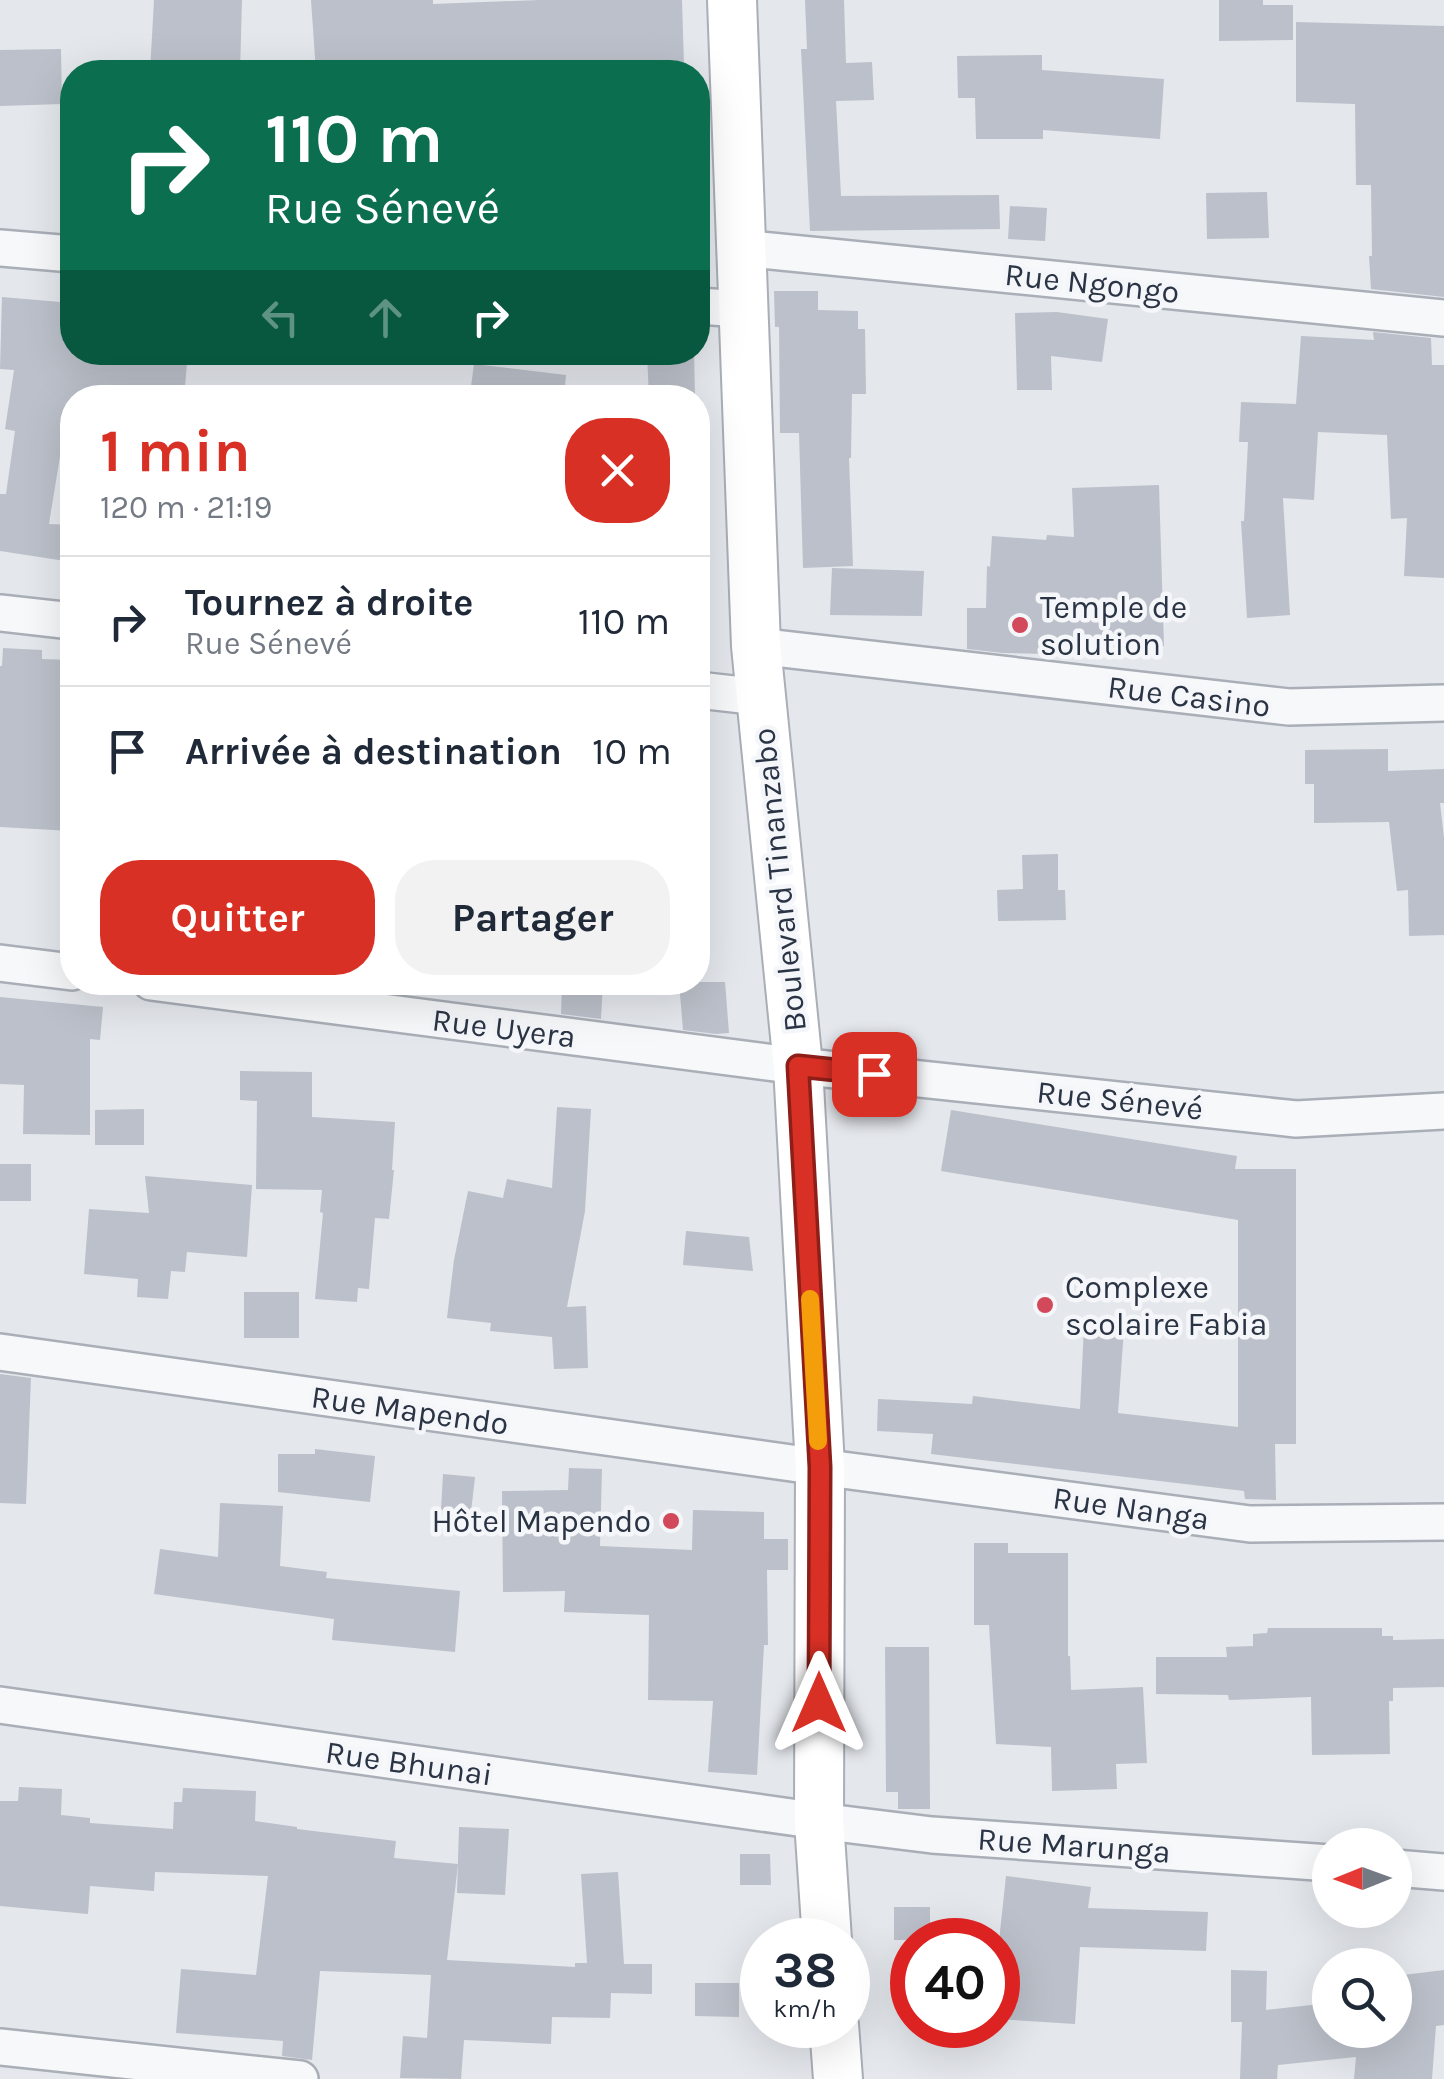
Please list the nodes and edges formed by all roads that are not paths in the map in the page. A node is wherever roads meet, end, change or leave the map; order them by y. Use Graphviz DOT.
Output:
graph roads {
  1 [pos="732,0"];
  2 [pos="0,248"];
  3 [pos="740,248"];
  4 [pos="60,253"];
  5 [pos="720,308"];
  6 [pos="1444,318"];
  7 [pos="0,614"];
  8 [pos="60,621"];
  9 [pos="756,646"];
  10 [pos="710,691"];
  11 [pos="760,697"];
  12 [pos="1444,703"];
  13 [pos="0,963"];
  14 [pos="60,970"];
  15 [pos="251,995"];
  16 [pos="798,1066"];
  17 [pos="1444,1110"];
  18 [pos="0,1352"];
  19 [pos="820,1467"];
  20 [pos="1444,1522"];
  21 [pos="0,1705"];
  22 [pos="818,1822"];
  23 [pos="1312,1863"];
  24 [pos="1412,1869"];
  25 [pos="1444,1872"];
  26 [pos="826,1918"];
  27 [pos="0,2047"];
  28 [pos="836,2048"];
  29 [pos="292,2078"];
  30 [pos="838,2079"];
  1 -- 3 [label="street, Boulevard Tinanzabo"];
  2 -- 4 [label="street"];
  3 -- 5 [label="street, Boulevard Tinanzabo"];
  3 -- 6 [label="street, Rue Ngongo"];
  5 -- 9 [label="street, Boulevard Tinanzabo"];
  7 -- 8 [label="street"];
  9 -- 11 [label="street, Boulevard Tinanzabo"];
  9 -- 12 [label="street, Rue Casino"];
  10 -- 11 [label="street"];
  11 -- 16 [label="street, Boulevard Tinanzabo"];
  13 -- 14 [label="street"];
  15 -- 16 [label="street, Rue Uyera"];
  16 -- 17 [label="street, Rue Sénevé"];
  16 -- 19 [label="street, Boulevard Tinanzabo"];
  18 -- 19 [label="street, Rue Mapendo"];
  19 -- 20 [label="street, Rue Nanga"];
  19 -- 22 [label="street, Boulevard Tinanzabo"];
  21 -- 22 [label="street, Rue Bhunai"];
  22 -- 23 [label="street, Rue Marunga"];
  22 -- 26 [label="street, Boulevard Tinanzabo"];
  24 -- 25 [label="street"];
  27 -- 29 [label="street"];
  28 -- 30 [label="street"];
}
